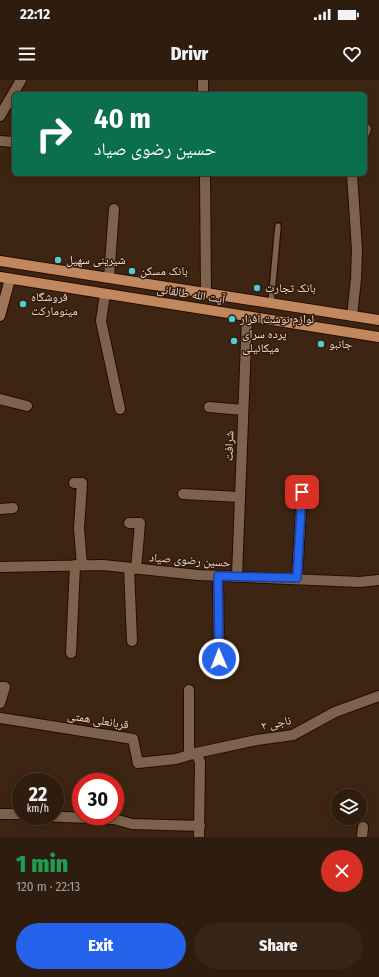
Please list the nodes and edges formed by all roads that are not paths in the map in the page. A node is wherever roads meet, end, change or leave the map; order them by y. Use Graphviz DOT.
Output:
graph roads {
  1 [pos="21,80"];
  2 [pos="203,80"];
  3 [pos="14,92"];
  4 [pos="203,92"];
  5 [pos="12,95"];
  6 [pos="0,116"];
  7 [pos="0,141"];
  8 [pos="12,142"];
  9 [pos="205,176"];
  10 [pos="352,176"];
  11 [pos="114,209"];
  12 [pos="278,226"];
  13 [pos="0,261"];
  14 [pos="5,278"];
  15 [pos="109,278"];
  16 [pos="206,293"];
  17 [pos="105,294"];
  18 [pos="271,303"];
  19 [pos="0,316"];
  20 [pos="247,316"];
  21 [pos="352,316"];
  22 [pos="379,320"];
  23 [pos="379,337"];
  24 [pos="0,399"];
  25 [pos="27,406"];
  26 [pos="209,407"];
  27 [pos="120,409"];
  28 [pos="243,410"];
  29 [pos="74,483"];
  30 [pos="302,492"];
  31 [pos="183,494"];
  32 [pos="240,497"];
  33 [pos="13,508"];
  34 [pos="0,509"];
  35 [pos="129,523"];
  36 [pos="79,565"];
  37 [pos="0,567"];
  38 [pos="133,568"];
  39 [pos="218,576"];
  40 [pos="237,576"];
  41 [pos="297,578"];
  42 [pos="379,580"];
  43 [pos="132,641"];
  44 [pos="71,653"];
  45 [pos="219,659"];
  46 [pos="0,687"];
  47 [pos="189,690"];
  48 [pos="379,696"];
  49 [pos="0,703"];
  50 [pos="0,718"];
  51 [pos="193,754"];
  52 [pos="0,814"];
  53 [pos="12,814"];
  54 [pos="64,817"];
  55 [pos="200,826"];
  56 [pos="200,837"];
  1 -- 3 [label="street"];
  2 -- 4 [label="street"];
  5 -- 6 [label="street"];
  7 -- 8 [label="street"];
  9 -- 16 [label="street"];
  10 -- 21 [label="street"];
  11 -- 15 [label="street"];
  12 -- 18 [label="lane"];
  13 -- 15 [label="main road, آیت الله طالقانی"];
  14 -- 17 [label="main road, آیت الله طالقانی"];
  14 -- 19 [label="street"];
  15 -- 16 [label="main road, آیت الله طالقانی"];
  16 -- 18 [label="main road, آیت الله طالقانی"];
  17 -- 20 [label="main road, آیت الله طالقانی"];
  17 -- 27 [label="street"];
  18 -- 21 [label="main road, آیت الله طالقانی"];
  20 -- 23 [label="main road, آیت الله طالقانی"];
  20 -- 28 [label="street, شرافت"];
  21 -- 22 [label="main road, آیت الله طالقانی"];
  24 -- 25 [label="street"];
  26 -- 28 [label="street"];
  28 -- 32 [label="street, شرافت"];
  29 -- 36 [label="street"];
  30 -- 41 [label="street"];
  31 -- 32 [label="street"];
  32 -- 40 [label="street, شرافت"];
  33 -- 34 [label="street"];
  35 -- 38 [label="street"];
  36 -- 37 [label="street, حسین رضوی صیاد"];
  36 -- 38 [label="street, حسین رضوی صیاد"];
  36 -- 44 [label="street"];
  38 -- 39 [label="street, حسین رضوی صیاد"];
  38 -- 43 [label="street"];
  39 -- 40 [label="street, حسین رضوی صیاد"];
  39 -- 45 [label="street"];
  40 -- 41 [label="street, حسین رضوی صیاد"];
  41 -- 42 [label="street, حسین رضوی صیاد"];
  46 -- 49 [label="street"];
  47 -- 51 [label="street"];
  48 -- 51 [label="street, ناجی ۲"];
  50 -- 51 [label="street, قربانعلی همتی"];
  51 -- 55 [label="street"];
  52 -- 53 [label="street"];
  54 -- 55 [label="street"];
  55 -- 56 [label="street"];
}
